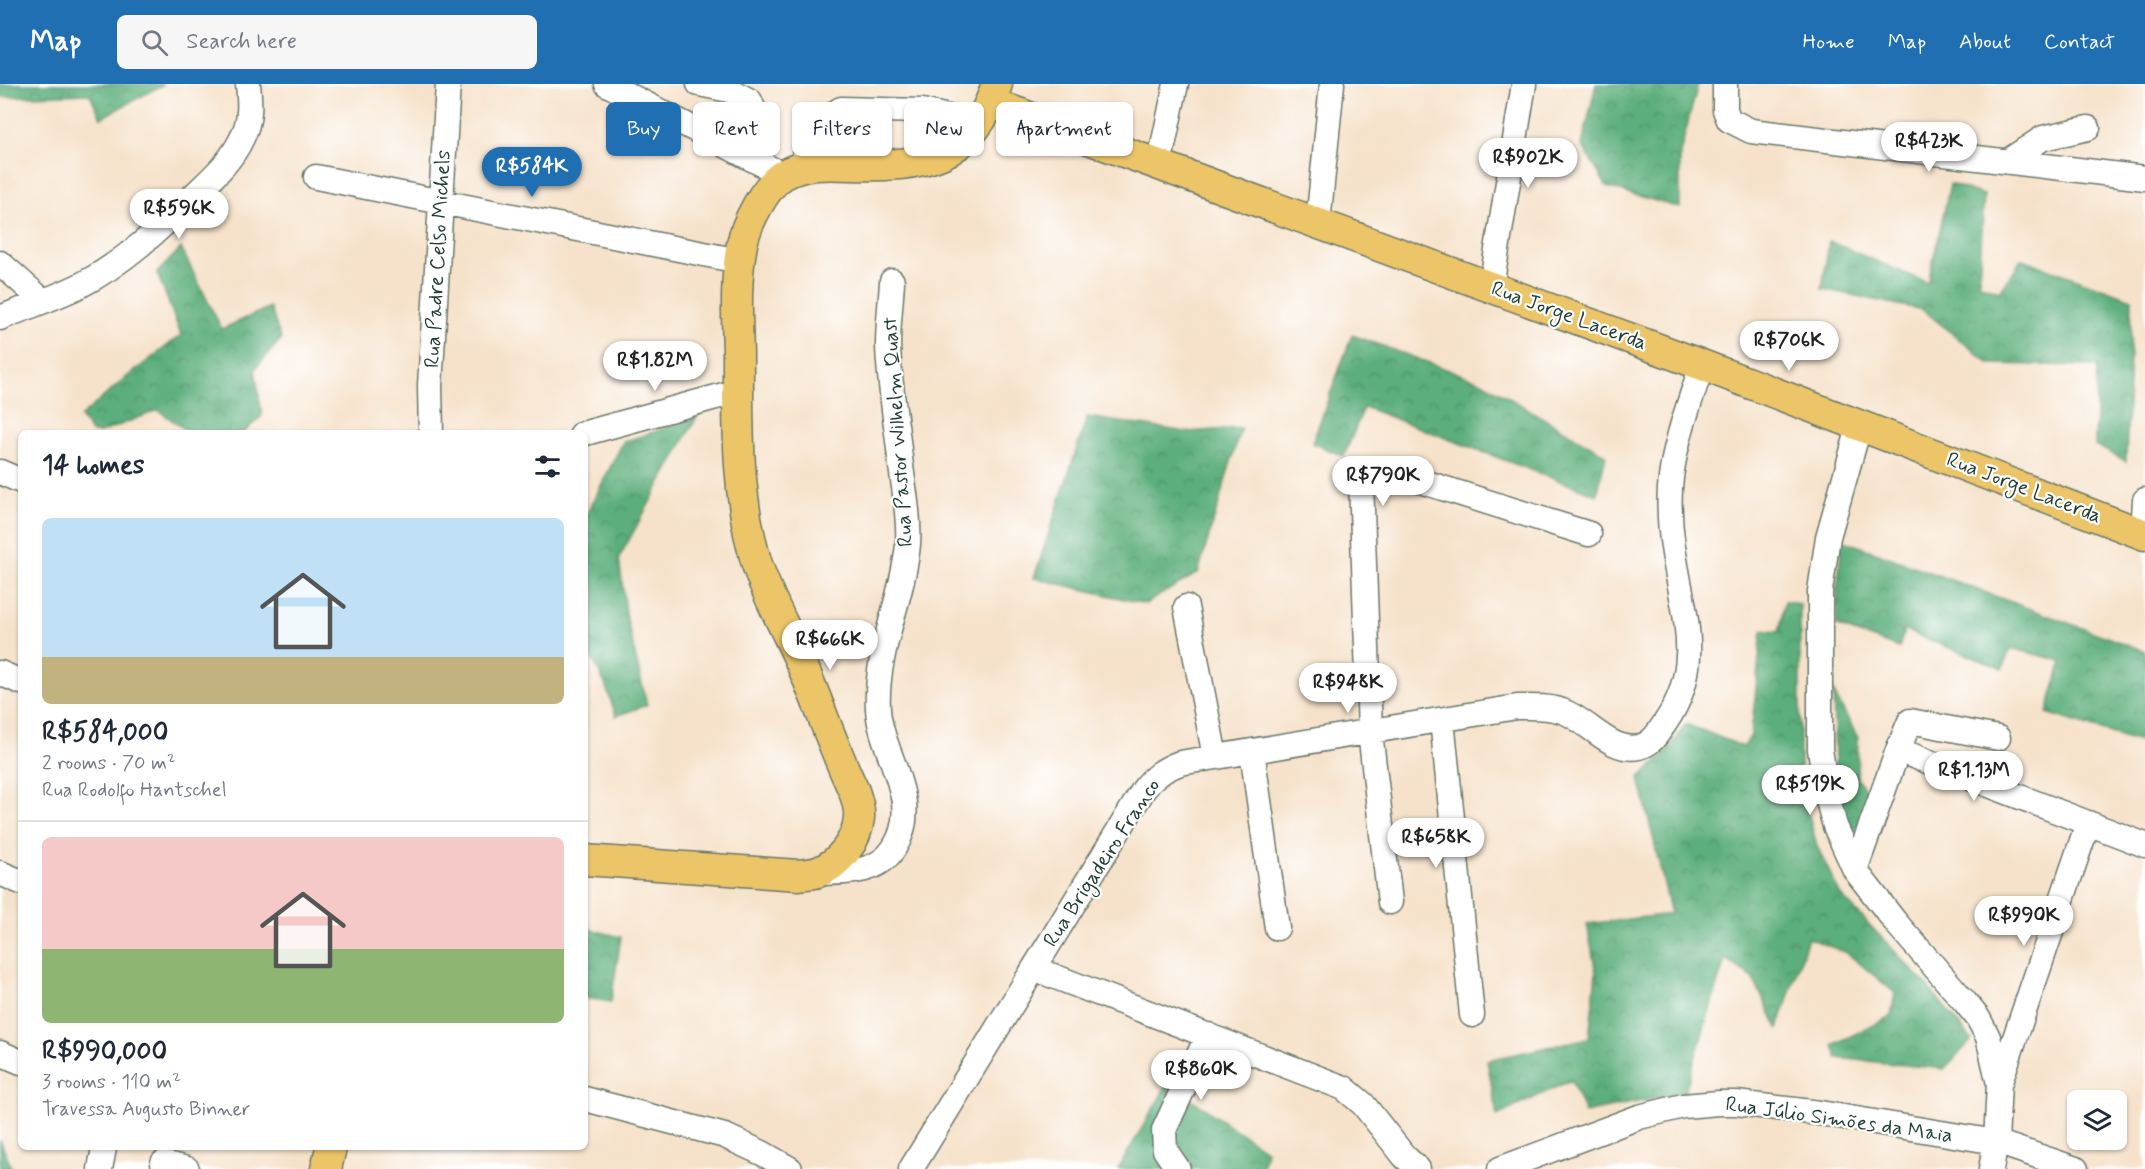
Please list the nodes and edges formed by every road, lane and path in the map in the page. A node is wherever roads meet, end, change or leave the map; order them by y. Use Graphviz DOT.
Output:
graph roads {
  1 [pos="248,84"];
  2 [pos="448,84"];
  3 [pos="607,84"];
  4 [pos="699,84"];
  5 [pos="1176,84"];
  6 [pos="1332,84"];
  7 [pos="1524,84"];
  8 [pos="1725,84"];
  9 [pos="989,105"];
  10 [pos="2088,128"];
  11 [pos="754,160"];
  12 [pos="2008,162"];
  13 [pos="1159,165"];
  14 [pos="793,171"];
  15 [pos="316,177"];
  16 [pos="2145,178"];
  17 [pos="441,201"];
  18 [pos="1318,223"];
  19 [pos="739,261"];
  20 [pos="0,263"];
  21 [pos="892,281"];
  22 [pos="1491,287"];
  23 [pos="43,300"];
  24 [pos="0,318"];
  25 [pos="1702,365"];
  26 [pos="738,391"];
  27 [pos="1860,424"];
  28 [pos="431,430"];
  29 [pos="588,432"];
  30 [pos="0,472"];
  31 [pos="18,480"];
  32 [pos="2145,500"];
  33 [pos="1589,534"];
  34 [pos="2144,535"];
  35 [pos="1186,606"];
  36 [pos="0,673"];
  37 [pos="18,681"];
  38 [pos="1442,720"];
  39 [pos="1370,732"];
  40 [pos="1998,738"];
  41 [pos="1898,750"];
  42 [pos="1252,752"];
  43 [pos="1215,757"];
  44 [pos="2088,823"];
  45 [pos="2145,845"];
  46 [pos="588,860"];
  47 [pos="1856,870"];
  48 [pos="0,873"];
  49 [pos="816,873"];
  50 [pos="18,881"];
  51 [pos="1390,902"];
  52 [pos="1277,928"];
  53 [pos="1035,969"];
  54 [pos="1472,1015"];
  55 [pos="1208,1035"];
  56 [pos="0,1053"];
  57 [pos="18,1061"];
  58 [pos="1999,1084"];
  59 [pos="588,1100"];
  60 [pos="1996,1142"];
  61 [pos="104,1150"];
  62 [pos="331,1150"];
  63 [pos="163,1163"];
  64 [pos="100,1169"];
  65 [pos="187,1169"];
  66 [pos="326,1169"];
  67 [pos="790,1169"];
  68 [pos="911,1169"];
  69 [pos="1178,1169"];
  70 [pos="1418,1169"];
  71 [pos="1500,1169"];
  72 [pos="1991,1169"];
  73 [pos="2076,1169"];
  1 -- 23 [label="street"];
  2 -- 17 [label="street, Rua Padre Celso Michels"];
  3 -- 11 [label="street"];
  4 -- 11 [label="street"];
  5 -- 13 [label="street"];
  6 -- 18 [label="street"];
  7 -- 22 [label="street"];
  8 -- 12 [label="street"];
  9 -- 13 [label="main road, Rua Jorge Lacerda"];
  9 -- 14 [label="main road"];
  9 -- 14 [label="street"];
  10 -- 12 [label="street"];
  11 -- 14 [label="street"];
  12 -- 16 [label="street"];
  13 -- 18 [label="main road, Rua Jorge Lacerda"];
  14 -- 19 [label="main road"];
  15 -- 17 [label="street"];
  17 -- 19 [label="street"];
  17 -- 28 [label="street, Rua Padre Celso Michels"];
  18 -- 22 [label="main road, Rua Jorge Lacerda"];
  19 -- 26 [label="main road"];
  20 -- 23 [label="street"];
  21 -- 49 [label="street, Rua Pastor Wilhelm Quast"];
  22 -- 25 [label="main road, Rua Jorge Lacerda"];
  23 -- 24 [label="street"];
  25 -- 27 [label="main road, Rua Jorge Lacerda"];
  25 -- 38 [label="street, Rua Brigadeiro Franco"];
  26 -- 29 [label="street"];
  26 -- 49 [label="main road"];
  27 -- 34 [label="main road, Rua Jorge Lacerda"];
  27 -- 47 [label="street"];
  30 -- 31 [label="street"];
  32 -- 34 [label="street"];
  33 -- 39 [label="street"];
  35 -- 43 [label="street"];
  36 -- 37 [label="street"];
  38 -- 39 [label="street, Rua Brigadeiro Franco"];
  38 -- 54 [label="street"];
  39 -- 42 [label="street, Rua Brigadeiro Franco"];
  39 -- 51 [label="street"];
  40 -- 41 [label="street"];
  41 -- 44 [label="street"];
  41 -- 47 [label="street"];
  42 -- 43 [label="street, Rua Brigadeiro Franco"];
  42 -- 52 [label="street"];
  43 -- 53 [label="street, Rua Brigadeiro Franco"];
  44 -- 45 [label="street"];
  44 -- 58 [label="street"];
  46 -- 49 [label="main road"];
  47 -- 58 [label="street"];
  48 -- 50 [label="street"];
  53 -- 55 [label="street"];
  53 -- 68 [label="street, Rua Brigadeiro Franco"];
  55 -- 69 [label="street"];
  55 -- 70 [label="street"];
  56 -- 57 [label="street"];
  58 -- 60 [label="street"];
  59 -- 67 [label="street"];
  60 -- 71 [label="street, Rua Júlio Simões da Maia"];
  60 -- 72 [label="street"];
  60 -- 73 [label="street, Rua Júlio Simões da Maia"];
  61 -- 64 [label="street"];
  62 -- 66 [label="main road"];
  63 -- 65 [label="street"];
}
